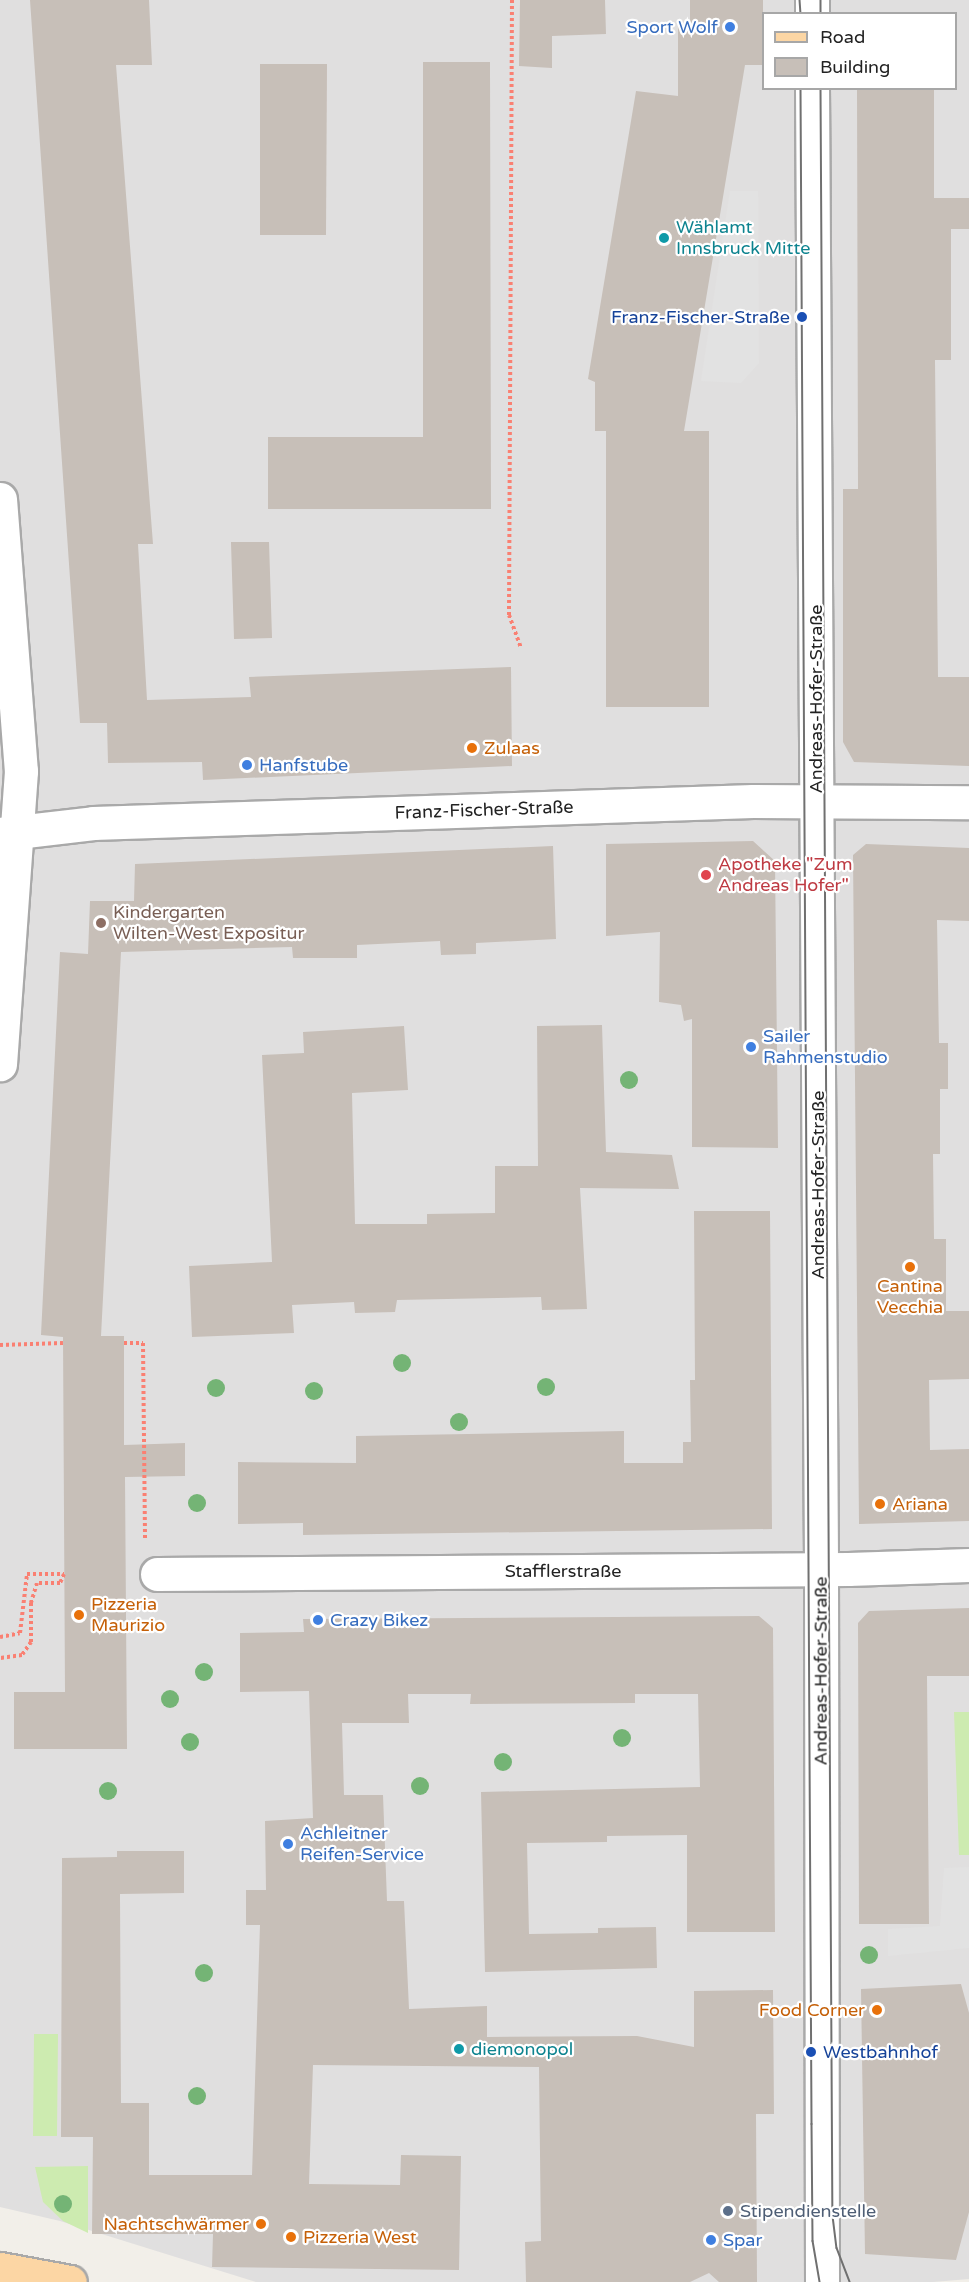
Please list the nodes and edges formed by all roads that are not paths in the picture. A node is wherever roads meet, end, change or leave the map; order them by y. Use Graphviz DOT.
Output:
graph roads {
  1 [pos="812,90"];
  2 [pos="0,499"];
  3 [pos="816,799"];
  4 [pos="969,802"];
  5 [pos="8,833"];
  6 [pos="0,1064"];
  7 [pos="969,1565"];
  8 [pos="821,1568"];
  9 [pos="157,1574"];
  10 [pos="0,2269"];
  11 [pos="70,2282"];
  12 [pos="822,2282"];
  1 -- 3 [label="street, Andreas-Hofer-Straße"];
  2 -- 5 [label="street"];
  3 -- 4 [label="street, Franz-Fischer-Straße"];
  3 -- 5 [label="street, Franz-Fischer-Straße"];
  3 -- 8 [label="street, Andreas-Hofer-Straße"];
  5 -- 6 [label="street"];
  7 -- 8 [label="street, Stafflerstraße"];
  8 -- 9 [label="street, Stafflerstraße"];
  8 -- 12 [label="street, Andreas-Hofer-Straße"];
  10 -- 11 [label="main road"];
}
